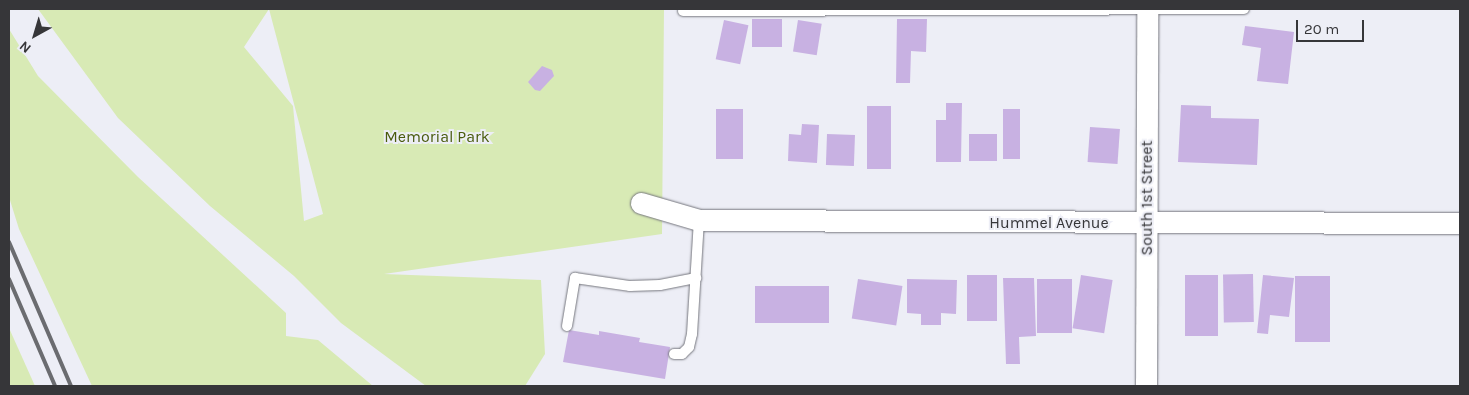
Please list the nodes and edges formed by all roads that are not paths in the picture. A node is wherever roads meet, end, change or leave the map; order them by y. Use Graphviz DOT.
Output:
graph roads {
  1 [pos="1244,9"];
  2 [pos="1147,10"];
  3 [pos="684,11"];
  4 [pos="641,203"];
  5 [pos="699,220"];
  6 [pos="1147,223"];
  7 [pos="1460,223"];
  8 [pos="696,278"];
  9 [pos="567,326"];
  10 [pos="674,354"];
  11 [pos="1146,386"];
  1 -- 2 [label="lane"];
  2 -- 3 [label="lane"];
  2 -- 6 [label="street, South 1st Street"];
  4 -- 5 [label="street, Hummel Avenue"];
  5 -- 6 [label="street, Hummel Avenue"];
  5 -- 8 [label="lane"];
  6 -- 7 [label="street, Hummel Avenue"];
  6 -- 11 [label="street, South 1st Street"];
  8 -- 9 [label="lane"];
  8 -- 10 [label="lane"];
}
